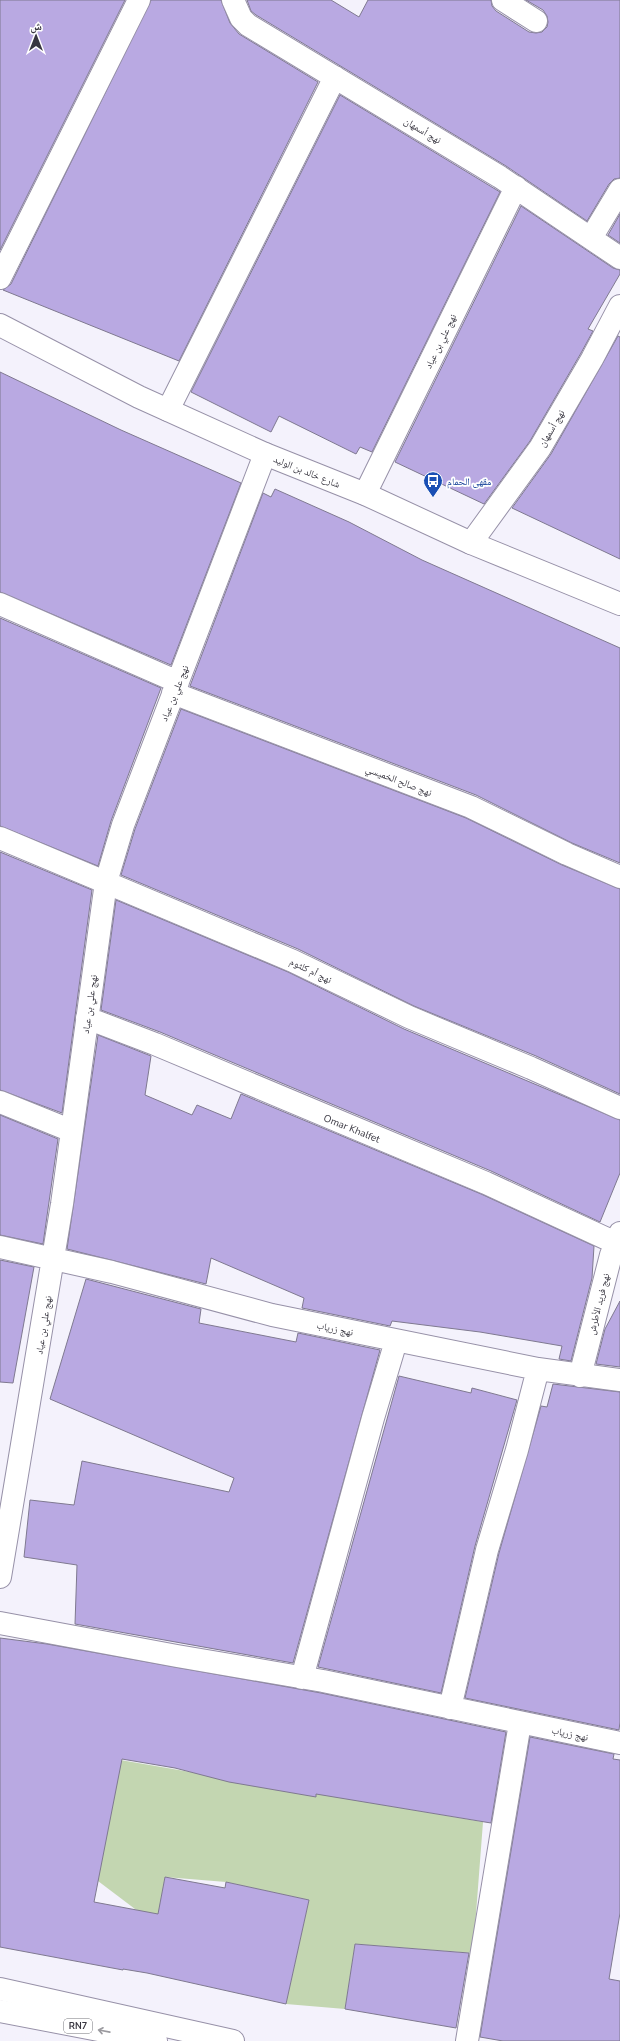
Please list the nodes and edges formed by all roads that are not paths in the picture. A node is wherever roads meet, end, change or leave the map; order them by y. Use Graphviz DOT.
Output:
graph roads {
  1 [pos="139,0"];
  2 [pos="233,0"];
  3 [pos="503,0"];
  4 [pos="536,21"];
  5 [pos="335,77"];
  6 [pos="516,187"];
  7 [pos="620,190"];
  8 [pos="591,238"];
  9 [pos="620,258"];
  10 [pos="0,278"];
  11 [pos="620,306"];
  12 [pos="0,325"];
  13 [pos="168,410"];
  14 [pos="265,454"];
  15 [pos="365,494"];
  16 [pos="472,543"];
  17 [pos="0,604"];
  18 [pos="620,604"];
  19 [pos="176,687"];
  20 [pos="0,838"];
  21 [pos="620,877"];
  22 [pos="106,882"];
  23 [pos="87,1018"];
  24 [pos="0,1102"];
  25 [pos="620,1108"];
  26 [pos="72,1131"];
  27 [pos="618,1238"];
  28 [pos="0,1247"];
  29 [pos="53,1258"];
  30 [pos="396,1341"];
  31 [pos="538,1369"];
  32 [pos="580,1376"];
  33 [pos="620,1380"];
  34 [pos="0,1577"];
  35 [pos="0,1623"];
  36 [pos="302,1678"];
  37 [pos="450,1708"];
  38 [pos="520,1723"];
  39 [pos="620,1743"];
  40 [pos="0,1989"];
  41 [pos="0,2011"];
  42 [pos="156,2041"];
  43 [pos="233,2041"];
  44 [pos="467,2041"];
  1 -- 10 [label="street"];
  2 -- 5 [label="street, نهج أسمهان"];
  3 -- 4 [label="street"];
  5 -- 6 [label="street, نهج أسمهان"];
  5 -- 13 [label="street"];
  6 -- 8 [label="street, نهج أسمهان"];
  6 -- 15 [label="street, نهج علي بن عياد"];
  7 -- 8 [label="street"];
  8 -- 9 [label="street, نهج أسمهان"];
  11 -- 16 [label="street, نهج أسمهان"];
  12 -- 13 [label="street, شارع خالد بن الوليد"];
  13 -- 14 [label="street, شارع خالد بن الوليد"];
  14 -- 15 [label="street, شارع خالد بن الوليد"];
  14 -- 19 [label="street, نهج علي بن عياد"];
  15 -- 16 [label="street, شارع خالد بن الوليد"];
  16 -- 18 [label="street, شارع خالد بن الوليد"];
  17 -- 19 [label="street, نهج صالح الخميسي"];
  19 -- 21 [label="street, نهج صالح الخميسي"];
  19 -- 22 [label="street, نهج علي بن عياد"];
  20 -- 22 [label="street, نهج أم كلثوم"];
  22 -- 23 [label="street, نهج علي بن عياد"];
  22 -- 25 [label="street, نهج أم كلثوم"];
  23 -- 26 [label="street, نهج علي بن عياد"];
  23 -- 27 [label="street, Omar Khalfet"];
  24 -- 26 [label="street"];
  26 -- 29 [label="street, نهج علي بن عياد"];
  27 -- 32 [label="street, نهج فريد الأطرش"];
  28 -- 29 [label="street, نهج زرياب"];
  29 -- 30 [label="street, نهج زرياب"];
  29 -- 34 [label="street, نهج علي بن عياد"];
  30 -- 31 [label="street, نهج زرياب"];
  30 -- 36 [label="street"];
  31 -- 32 [label="street, نهج زرياب"];
  31 -- 37 [label="street"];
  32 -- 33 [label="street, نهج زرياب"];
  35 -- 36 [label="street, نهج زرياب"];
  36 -- 37 [label="street, نهج زرياب"];
  37 -- 38 [label="street, نهج زرياب"];
  38 -- 39 [label="street, نهج زرياب"];
  38 -- 44 [label="street"];
  40 -- 43 [label="street"];
  42 -- 41 [label="street, RN7, one-way"];
}
